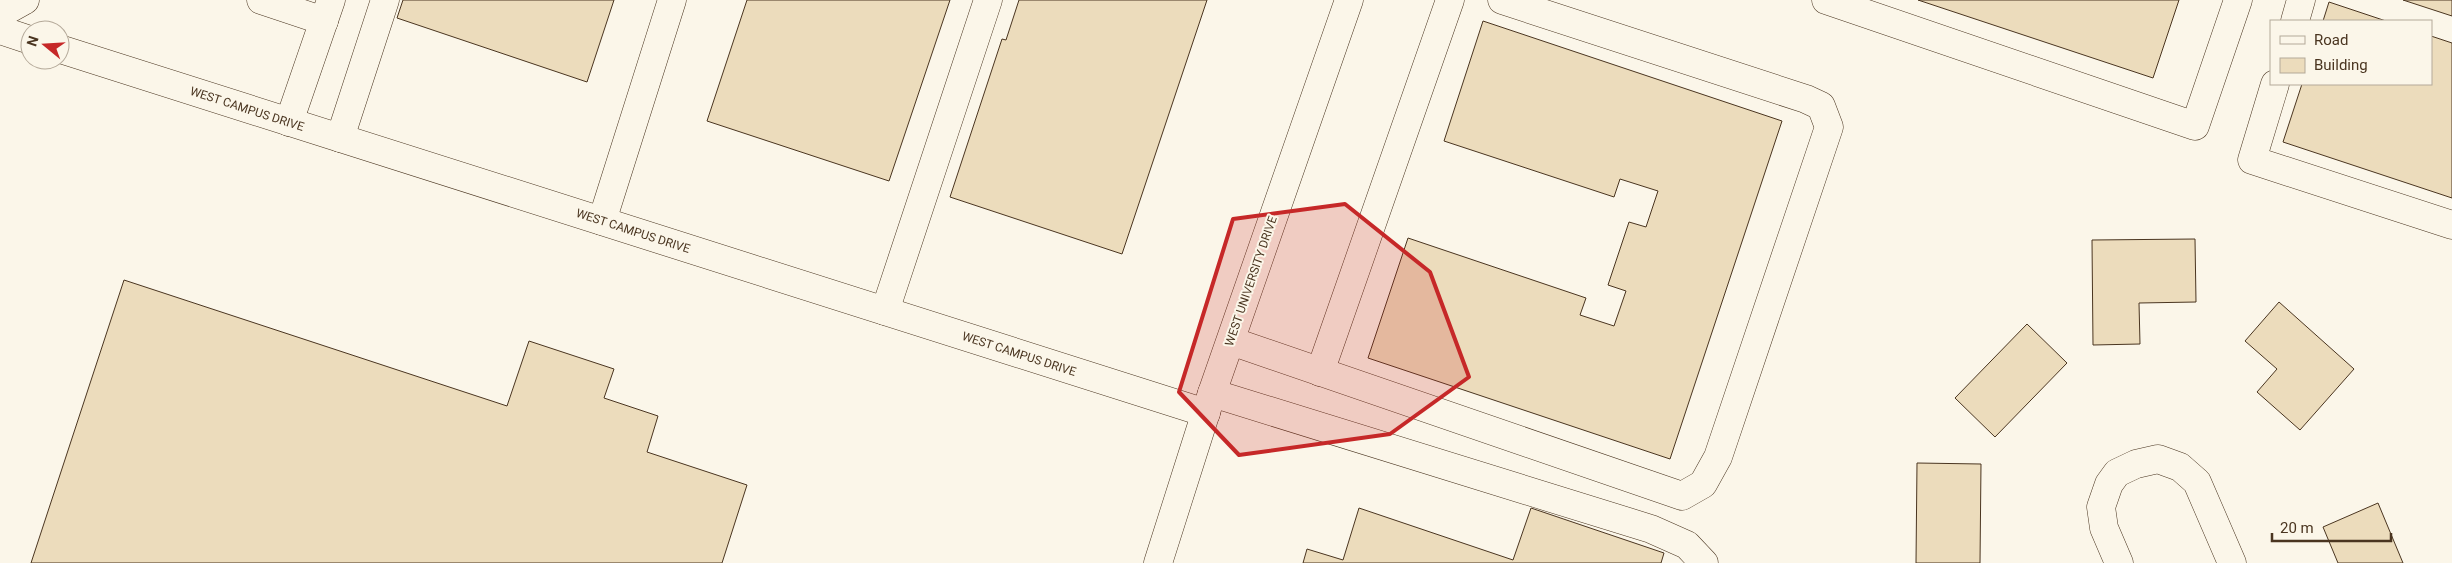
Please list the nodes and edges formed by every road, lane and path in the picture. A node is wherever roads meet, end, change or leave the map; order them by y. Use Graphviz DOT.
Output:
graph roads {
  1 [pos="25,0"];
  2 [pos="261,0"];
  3 [pos="386,0"];
  4 [pos="672,0"];
  5 [pos="988,0"];
  6 [pos="1349,0"];
  7 [pos="1450,0"];
  8 [pos="1502,0"];
  9 [pos="1826,0"];
  10 [pos="2238,0"];
  11 [pos="2301,0"];
  12 [pos="327,10"];
  13 [pos="0,14"];
  14 [pos="2295,20"];
  15 [pos="0,30"];
  16 [pos="20,37"];
  17 [pos="70,53"];
  18 [pos="2275,85"];
  19 [pos="290,122"];
  20 [pos="340,138"];
  21 [pos="602,221"];
  22 [pos="2452,225"];
  23 [pos="885,311"];
  24 [pos="1231,341"];
  25 [pos="1320,372"];
  26 [pos="1209,403"];
  27 [pos="1158,563"];
  28 [pos="1704,563"];
  29 [pos="2119,563"];
  30 [pos="2232,563"];
  1 -- 13 [label="street"];
  2 -- 12 [label="street"];
  3 -- 20 [label="street"];
  4 -- 21 [label="street"];
  5 -- 23 [label="street"];
  6 -- 24 [label="street, WEST UNIVERSITY DRIVE"];
  7 -- 25 [label="street"];
  8 -- 25 [label="street"];
  9 -- 10 [label="street"];
  11 -- 14 [label="street"];
  12 -- 19 [label="street"];
  15 -- 16 [label="street"];
  17 -- 19 [label="street, WEST CAMPUS DRIVE"];
  18 -- 22 [label="street"];
  19 -- 20 [label="street, WEST CAMPUS DRIVE"];
  20 -- 21 [label="street, WEST CAMPUS DRIVE"];
  21 -- 23 [label="street, WEST CAMPUS DRIVE"];
  23 -- 26 [label="street, WEST CAMPUS DRIVE"];
  24 -- 25 [label="street"];
  24 -- 26 [label="street, WEST UNIVERSITY DRIVE"];
  26 -- 27 [label="street, WEST UNIVERSITY DRIVE"];
  26 -- 28 [label="street, WEST CAMPUS DRIVE"];
  29 -- 30 [label="street"];
}
